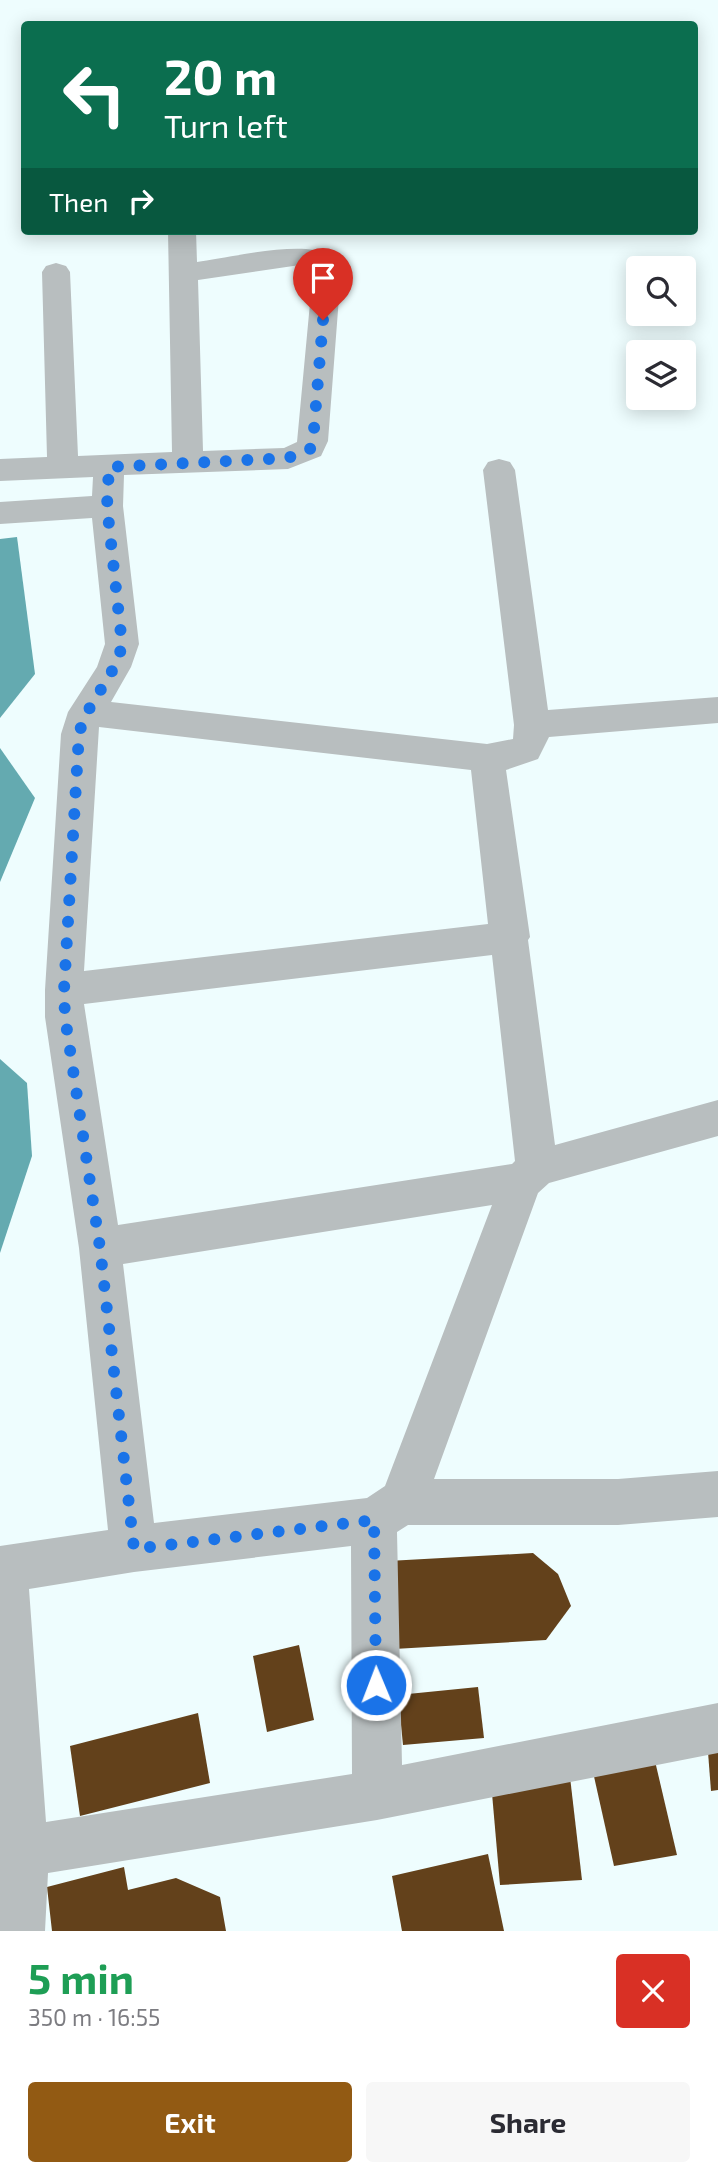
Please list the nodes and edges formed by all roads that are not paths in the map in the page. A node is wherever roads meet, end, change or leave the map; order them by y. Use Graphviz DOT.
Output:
graph roads {
  1 [pos="182,235"];
  2 [pos="57,272"];
  3 [pos="183,273"];
  4 [pos="188,463"];
  5 [pos="62,467"];
  6 [pos="109,467"];
  7 [pos="0,470"];
  8 [pos="499,470"];
  9 [pos="107,506"];
  10 [pos="0,513"];
  11 [pos="718,710"];
  12 [pos="85,712"];
  13 [pos="532,725"];
  14 [pos="487,758"];
  15 [pos="511,937"];
  16 [pos="64,990"];
  17 [pos="718,1118"];
  18 [pos="530,1174"];
  19 [pos="100,1248"];
  20 [pos="718,1494"];
  21 [pos="388,1511"];
  22 [pos="134,1549"];
  23 [pos="2,1569"];
  24 [pos="718,1728"];
  25 [pos="377,1795"];
  26 [pos="23,1851"];
  27 [pos="19,1931"];
  1 -- 3 [label="street"];
  2 -- 5 [label="street"];
  3 -- 4 [label="street"];
  3 -- 4 [label="street"];
  4 -- 6 [label="street"];
  5 -- 6 [label="street"];
  5 -- 7 [label="street"];
  6 -- 9 [label="street"];
  8 -- 13 [label="street"];
  9 -- 10 [label="street"];
  9 -- 12 [label="street"];
  11 -- 13 [label="street"];
  12 -- 14 [label="street"];
  12 -- 16 [label="street"];
  13 -- 14 [label="street"];
  14 -- 15 [label="street"];
  15 -- 16 [label="street"];
  15 -- 18 [label="street"];
  16 -- 19 [label="street"];
  17 -- 18 [label="street"];
  18 -- 19 [label="street"];
  18 -- 21 [label="street"];
  19 -- 22 [label="street"];
  20 -- 21 [label="street"];
  21 -- 22 [label="street"];
  21 -- 25 [label="street"];
  22 -- 23 [label="street"];
  23 -- 26 [label="street"];
  24 -- 25 [label="street"];
  25 -- 26 [label="street"];
  26 -- 27 [label="street"];
}
